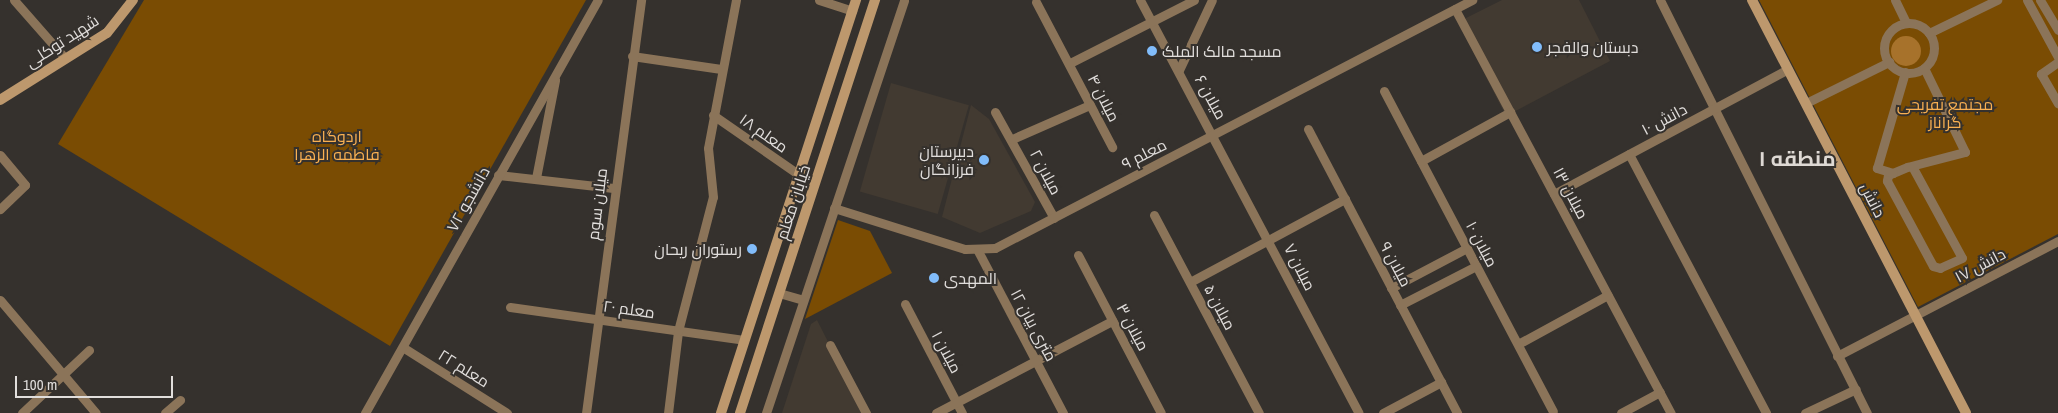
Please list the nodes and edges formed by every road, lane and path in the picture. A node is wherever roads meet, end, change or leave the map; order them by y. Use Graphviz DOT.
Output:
graph roads {
  1 [pos="14,0"];
  2 [pos="132,0"];
  3 [pos="598,0"];
  4 [pos="641,0"];
  5 [pos="736,0"];
  6 [pos="819,0"];
  7 [pos="856,0"];
  8 [pos="876,0"];
  9 [pos="904,0"];
  10 [pos="1140,0"];
  11 [pos="1194,0"];
  12 [pos="1212,0"];
  13 [pos="1472,0"];
  14 [pos="1660,0"];
  15 [pos="1752,0"];
  16 [pos="1895,0"];
  17 [pos="1997,0"];
  18 [pos="2027,0"];
  19 [pos="2040,0"];
  20 [pos="1036,2"];
  21 [pos="1455,9"];
  22 [pos="852,11"];
  23 [pos="1152,21"];
  24 [pos="1906,23"];
  25 [pos="2058,30"];
  26 [pos="1929,33"];
  27 [pos="632,56"];
  28 [pos="64,57"];
  29 [pos="2058,57"];
  30 [pos="1889,62"];
  31 [pos="2058,62"];
  32 [pos="1070,63"];
  33 [pos="1924,68"];
  34 [pos="721,69"];
  35 [pos="1788,69"];
  36 [pos="1179,70"];
  37 [pos="557,71"];
  38 [pos="1905,72"];
  39 [pos="1384,91"];
  40 [pos="0,100"];
  41 [pos="1806,103"];
  42 [pos="2058,104"];
  43 [pos="1090,105"];
  44 [pos="1715,108"];
  45 [pos="996,112"];
  46 [pos="1510,112"];
  47 [pos="713,115"];
  48 [pos="1308,129"];
  49 [pos="1214,135"];
  50 [pos="1012,139"];
  51 [pos="1112,147"];
  52 [pos="1629,154"];
  53 [pos="0,155"];
  54 [pos="1421,161"];
  55 [pos="1913,168"];
  56 [pos="1893,173"];
  57 [pos="798,174"];
  58 [pos="498,175"];
  59 [pos="536,178"];
  60 [pos="614,188"];
  61 [pos="1554,194"];
  62 [pos="1345,199"];
  63 [pos="834,208"];
  64 [pos="0,209"];
  65 [pos="1154,215"];
  66 [pos="1054,218"];
  67 [pos="1269,240"];
  68 [pos="2058,241"];
  69 [pos="1467,248"];
  70 [pos="978,251"];
  71 [pos="1078,255"];
  72 [pos="1476,266"];
  73 [pos="1190,282"];
  74 [pos="1392,288"];
  75 [pos="779,293"];
  76 [pos="1608,295"];
  77 [pos="803,300"];
  78 [pos="906,304"];
  79 [pos="1,305"];
  80 [pos="1400,305"];
  81 [pos="510,307"];
  82 [pos="1916,315"];
  83 [pos="597,319"];
  84 [pos="1112,321"];
  85 [pos="678,331"];
  86 [pos="744,340"];
  87 [pos="1518,344"];
  88 [pos="830,345"];
  89 [pos="404,348"];
  90 [pos="89,350"];
  91 [pos="1837,356"];
  92 [pos="1036,361"];
  93 [pos="62,376"];
  94 [pos="1441,382"];
  95 [pos="1856,389"];
  96 [pos="1660,392"];
  97 [pos="180,400"];
  98 [pos="956,402"];
  99 [pos="722,409"];
  100 [pos="1553,411"];
  101 [pos="740,412"];
  102 [pos="22,413"];
  103 [pos="96,413"];
  104 [pos="164,413"];
  105 [pos="365,413"];
  106 [pos="507,413"];
  107 [pos="586,413"];
  108 [pos="668,413"];
  109 [pos="766,413"];
  110 [pos="866,413"];
  111 [pos="936,413"];
  112 [pos="962,413"];
  113 [pos="1063,413"];
  114 [pos="1161,413"];
  115 [pos="1259,413"];
  116 [pos="1359,413"];
  117 [pos="1383,413"];
  118 [pos="1457,413"];
  119 [pos="1621,413"];
  120 [pos="1671,413"];
  121 [pos="1766,413"];
  122 [pos="1805,413"];
  123 [pos="1867,413"];
  124 [pos="1966,413"];
  1 -- 28 [label="street"];
  2 -- 28 [label="main road, شهید توکلی"];
  3 -- 37 [label="street, دانشجو ۷۲"];
  4 -- 27 [label="street, میلان سوم"];
  5 -- 34 [label="street"];
  6 -- 22 [label="street"];
  7 -- 22 [label="main road, خیابان معلم"];
  8 -- 75 [label="main road, خیابان معلم"];
  9 -- 63 [label="street"];
  10 -- 23 [label="street"];
  11 -- 23 [label="street"];
  12 -- 36 [label="street"];
  13 -- 21 [label="street, معلم ۹"];
  14 -- 44 [label="street"];
  15 -- 35 [label="main road, دانش"];
  16 -- 24 [label="street"];
  17 -- 26 [label="street"];
  18 -- 29 [label="street"];
  19 -- 25 [label="street"];
  20 -- 32 [label="street"];
  21 -- 46 [label="street, میلان ۱۳"];
  21 -- 49 [label="street, معلم ۹"];
  22 -- 57 [label="main road, خیابان معلم"];
  23 -- 32 [label="street"];
  23 -- 36 [label="street, میلان ۶"];
  24 -- 26 [label="street"];
  24 -- 30 [label="street"];
  26 -- 33 [label="street"];
  27 -- 34 [label="street"];
  27 -- 60 [label="street, میلان سوم"];
  28 -- 40 [label="main road, شهید توکلی"];
  30 -- 38 [label="street"];
  30 -- 41 [label="street"];
  31 -- 42 [label="street"];
  32 -- 43 [label="street, میلان ۴"];
  33 -- 38 [label="street"];
  33 -- 55 [label="street"];
  34 -- 47 [label="street"];
  35 -- 41 [label="main road, دانش"];
  35 -- 44 [label="street, دانش ۱۰"];
  36 -- 49 [label="street, میلان ۶"];
  37 -- 58 [label="street, دانشجو ۷۲"];
  37 -- 59 [label="street"];
  38 -- 56 [label="street"];
  39 -- 54 [label="street, میلان ۱۰"];
  41 -- 82 [label="main road, دانش"];
  43 -- 50 [label="street"];
  43 -- 51 [label="street, میلان ۴"];
  44 -- 52 [label="street, دانش ۱۰"];
  44 -- 91 [label="street"];
  45 -- 50 [label="street"];
  46 -- 54 [label="street"];
  46 -- 61 [label="street, میلان ۱۳"];
  47 -- 57 [label="street, معلم ۱۸"];
  47 -- 85 [label="street"];
  48 -- 62 [label="street, میلان ۹"];
  49 -- 66 [label="street, معلم ۹"];
  49 -- 67 [label="street, میلان ۷"];
  50 -- 66 [label="street, میلان ۲"];
  52 -- 61 [label="street, دانش ۱۰"];
  52 -- 121 [label="street"];
  53 -- 64 [label="street"];
  54 -- 69 [label="street, میلان ۱۰"];
  55 -- 56 [label="street"];
  55 -- 56 [label="street"];
  57 -- 86 [label="main road, خیابان معلم"];
  58 -- 59 [label="street"];
  58 -- 89 [label="street, دانشجو ۷۲"];
  59 -- 60 [label="street"];
  60 -- 83 [label="street, میلان سوم"];
  61 -- 76 [label="street, میلان ۱۳"];
  62 -- 67 [label="street"];
  62 -- 74 [label="street, میلان ۹"];
  63 -- 70 [label="street"];
  63 -- 77 [label="street"];
  65 -- 73 [label="street, میلان ۵"];
  66 -- 70 [label="street, معلم ۹"];
  67 -- 73 [label="street"];
  67 -- 116 [label="street, میلان ۷"];
  68 -- 82 [label="street, دانش ۱۷"];
  69 -- 72 [label="street, میلان ۱۰"];
  69 -- 74 [label="street"];
  70 -- 92 [label="street, ۱۲ متری بیان"];
  71 -- 84 [label="street, میلان ۳"];
  72 -- 80 [label="street"];
  72 -- 87 [label="street, میلان ۱۰"];
  73 -- 115 [label="street, میلان ۵"];
  74 -- 80 [label="street, میلان ۹"];
  75 -- 77 [label="street"];
  75 -- 101 [label="main road, خیابان معلم"];
  76 -- 87 [label="street"];
  76 -- 96 [label="street, میلان ۱۳"];
  77 -- 109 [label="street"];
  78 -- 98 [label="street, میلان ۱"];
  79 -- 93 [label="street"];
  80 -- 94 [label="street, میلان ۹"];
  81 -- 83 [label="street, معلم ۲۰"];
  82 -- 91 [label="street, دانش ۱۷"];
  82 -- 124 [label="main road, دانش"];
  83 -- 85 [label="street, معلم ۲۰"];
  83 -- 107 [label="street, میلان سوم"];
  84 -- 92 [label="street"];
  84 -- 114 [label="street, میلان ۳"];
  85 -- 86 [label="street, معلم ۲۰"];
  85 -- 108 [label="street"];
  86 -- 99 [label="main road, خیابان معلم"];
  87 -- 100 [label="street, میلان ۱۰"];
  88 -- 110 [label="street"];
  89 -- 105 [label="street, دانشجو ۷۲"];
  89 -- 106 [label="street, معلم ۲۲"];
  90 -- 93 [label="street"];
  91 -- 95 [label="street"];
  92 -- 98 [label="street"];
  92 -- 113 [label="street, ۱۲ متری بیان"];
  93 -- 102 [label="street"];
  93 -- 103 [label="street"];
  94 -- 117 [label="street"];
  94 -- 118 [label="street, میلان ۹"];
  95 -- 122 [label="street"];
  95 -- 123 [label="street"];
  96 -- 119 [label="street"];
  96 -- 120 [label="street, میلان ۱۳"];
  97 -- 104 [label="street"];
  98 -- 111 [label="street"];
  98 -- 112 [label="street, میلان ۱"];
  99 -- 101 [label="main road"];
}
